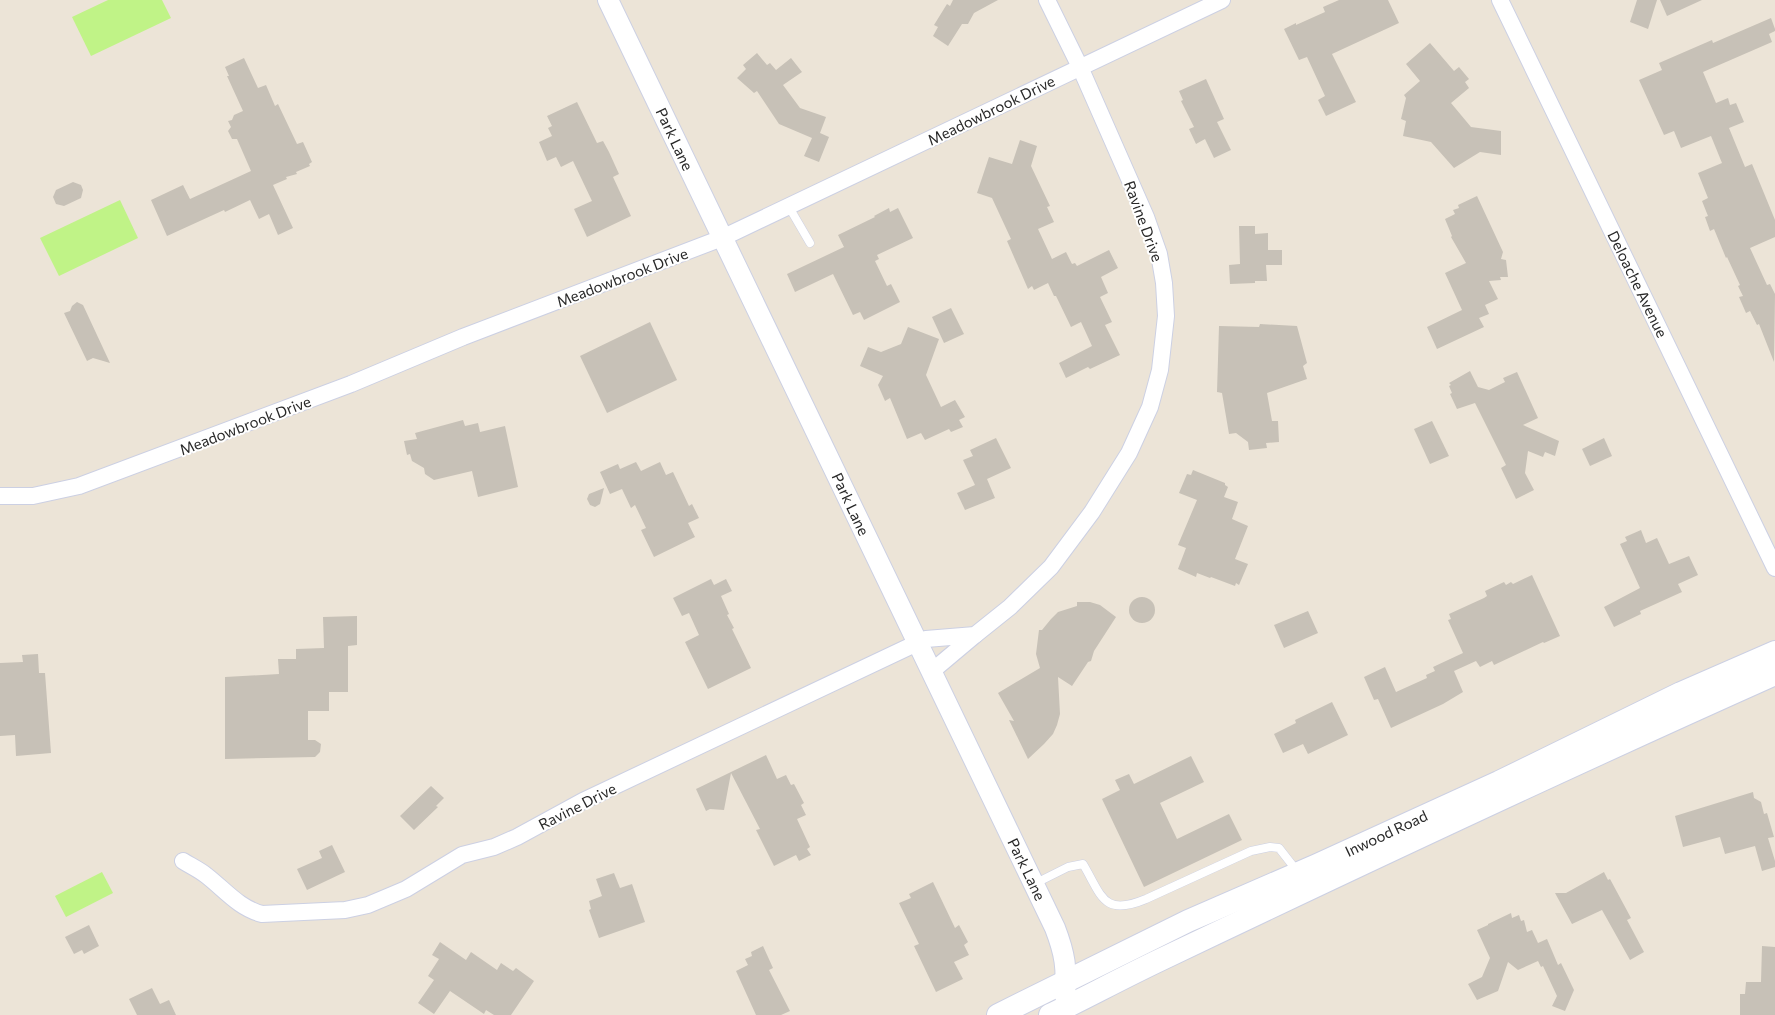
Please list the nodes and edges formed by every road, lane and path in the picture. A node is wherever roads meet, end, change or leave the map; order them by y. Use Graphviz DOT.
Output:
graph roads {
  1 [pos="608,0"];
  2 [pos="1047,0"];
  3 [pos="1222,0"];
  4 [pos="1500,0"];
  5 [pos="1080,67"];
  6 [pos="789,207"];
  7 [pos="722,238"];
  8 [pos="810,243"];
  9 [pos="0,496"];
  10 [pos="1775,568"];
  11 [pos="975,635"];
  12 [pos="917,642"];
  13 [pos="1775,652"];
  14 [pos="931,672"];
  15 [pos="1775,674"];
  16 [pos="1503,789"];
  17 [pos="183,861"];
  18 [pos="1314,873"];
  19 [pos="1034,884"];
  20 [pos="1066,981"];
  21 [pos="1059,1013"];
  22 [pos="998,1015"];
  1 -- 7 [label="street, Park Lane"];
  2 -- 5 [label="street, Ravine Drive"];
  3 -- 5 [label="street, Meadowbrook Drive"];
  4 -- 10 [label="street, Deloache Avenue"];
  5 -- 6 [label="street, Meadowbrook Drive"];
  5 -- 11 [label="street, Ravine Drive"];
  6 -- 7 [label="street, Meadowbrook Drive"];
  6 -- 8 [label="lane"];
  7 -- 9 [label="street, Meadowbrook Drive"];
  7 -- 12 [label="street, Park Lane"];
  11 -- 12 [label="street, Ravine Drive"];
  11 -- 14 [label="street, Ravine Drive"];
  12 -- 14 [label="street, Park Lane"];
  12 -- 17 [label="street, Ravine Drive"];
  13 -- 16 [label="main road, Inwood Road"];
  14 -- 19 [label="street, Park Lane"];
  15 -- 16 [label="main road, Inwood Road"];
  16 -- 18 [label="main road, Inwood Road"];
  18 -- 19 [label="lane"];
  18 -- 20 [label="main road, Inwood Road"];
  18 -- 21 [label="main road, Inwood Road"];
  19 -- 20 [label="street, Park Lane"];
  20 -- 21 [label="street, Park Lane"];
  20 -- 22 [label="main road, Inwood Road"];
}
